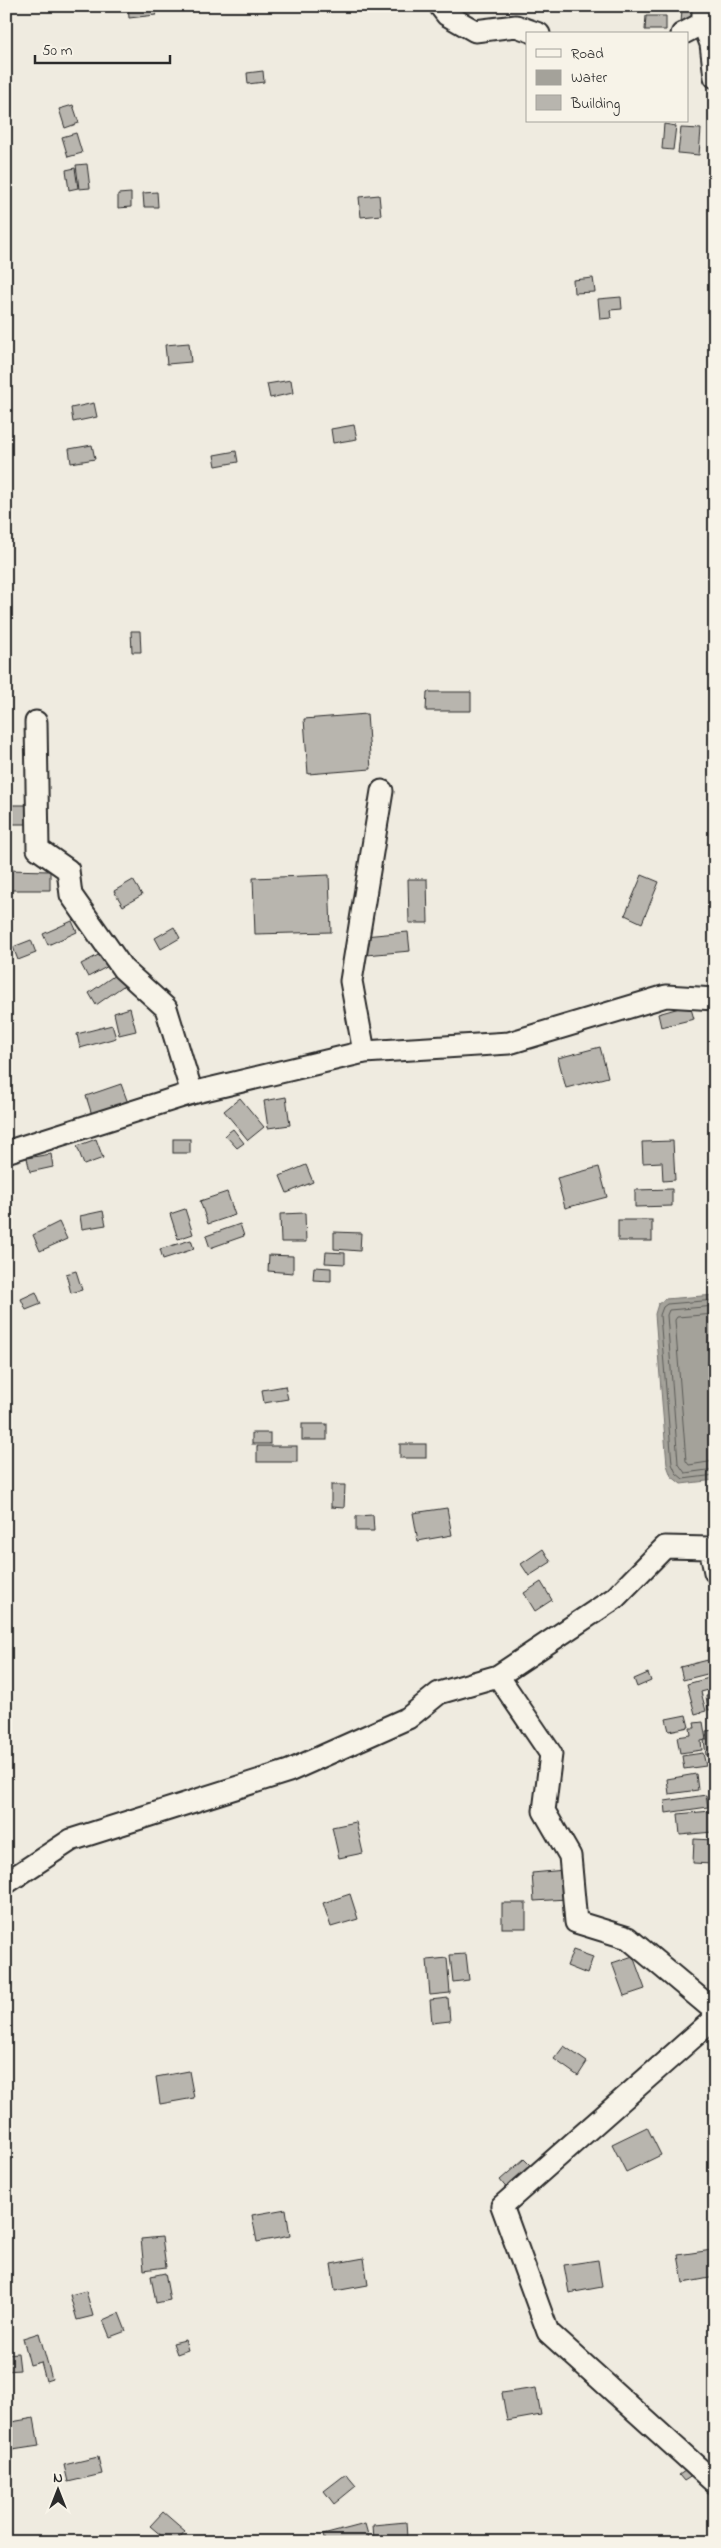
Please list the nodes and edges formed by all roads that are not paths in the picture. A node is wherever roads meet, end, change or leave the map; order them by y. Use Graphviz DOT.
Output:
graph roads {
  1 [pos="440,6"];
  2 [pos="703,15"];
  3 [pos="533,32"];
  4 [pos="684,32"];
  5 [pos="715,77"];
  6 [pos="36,722"];
  7 [pos="382,792"];
  8 [pos="715,999"];
  9 [pos="364,1052"];
  10 [pos="192,1093"];
  11 [pos="6,1152"];
  12 [pos="715,1572"];
  13 [pos="498,1676"];
  14 [pos="6,1883"];
  15 [pos="715,2011"];
  16 [pos="715,2018"];
  17 [pos="715,2483"];
  1 -- 3 [label="street"];
  2 -- 4 [label="street"];
  2 -- 5 [label="street"];
  6 -- 10 [label="street"];
  7 -- 9 [label="street"];
  8 -- 9 [label="street"];
  9 -- 10 [label="street"];
  10 -- 11 [label="street"];
  12 -- 13 [label="street"];
  13 -- 14 [label="street"];
  13 -- 15 [label="street"];
  16 -- 17 [label="street"];
}
